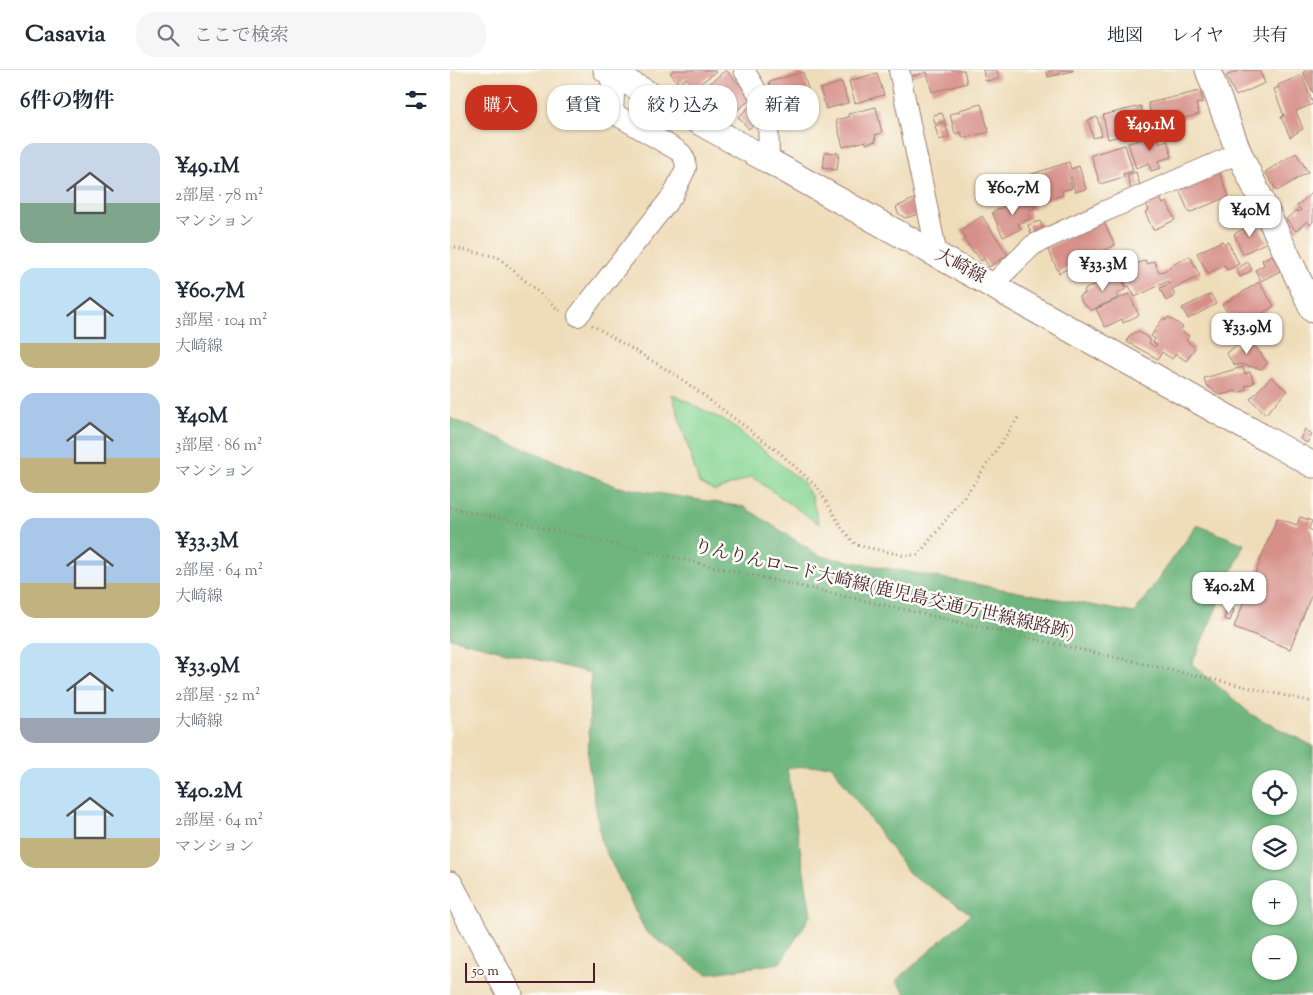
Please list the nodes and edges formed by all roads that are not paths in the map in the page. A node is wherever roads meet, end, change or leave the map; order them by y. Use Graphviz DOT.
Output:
graph roads {
  1 [pos="744,70"];
  2 [pos="899,70"];
  3 [pos="1208,70"];
  4 [pos="607,71"];
  5 [pos="1239,153"];
  6 [pos="769,162"];
  7 [pos="937,255"];
  8 [pos="992,284"];
  9 [pos="1312,304"];
  10 [pos="578,316"];
  11 [pos="1313,466"];
  12 [pos="450,884"];
  13 [pos="510,995"];
  1 -- 6 [label="street"];
  2 -- 7 [label="street"];
  3 -- 5 [label="street"];
  4 -- 6 [label="street, 大崎線"];
  4 -- 10 [label="street"];
  5 -- 8 [label="street"];
  5 -- 9 [label="street"];
  6 -- 7 [label="street, 大崎線"];
  7 -- 8 [label="street, 大崎線"];
  8 -- 11 [label="street, 大崎線"];
  12 -- 13 [label="street"];
}
